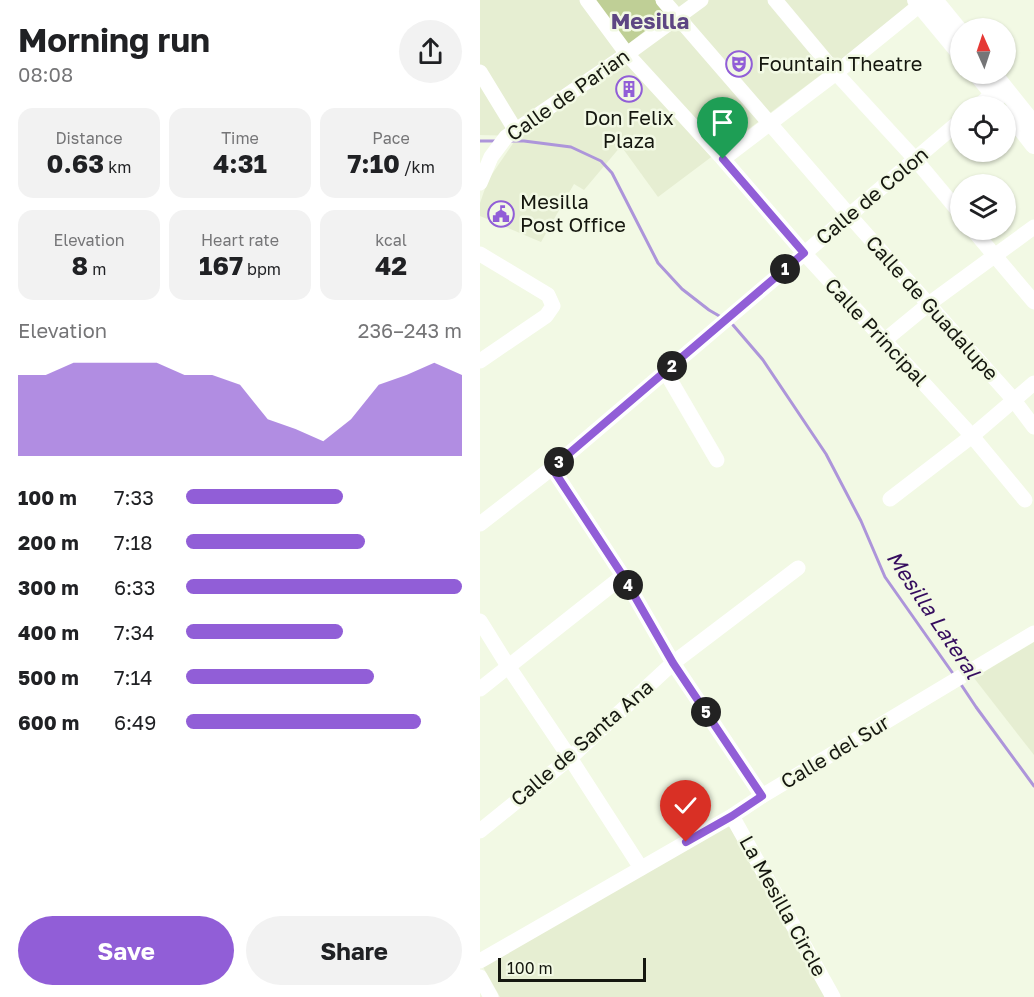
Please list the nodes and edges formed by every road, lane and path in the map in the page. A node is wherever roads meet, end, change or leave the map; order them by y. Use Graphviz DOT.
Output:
graph roads {
  1 [pos="587,0"];
  2 [pos="663,0"];
  3 [pos="701,0"];
  4 [pos="776,0"];
  5 [pos="924,1"];
  6 [pos="677,17"];
  7 [pos="950,23"];
  8 [pos="950,39"];
  9 [pos="627,54"];
  10 [pos="480,72"];
  11 [pos="836,73"];
  12 [pos="1000,93"];
  13 [pos="770,123"];
  14 [pos="1034,125"];
  15 [pos="950,129"];
  16 [pos="516,131"];
  17 [pos="1034,145"];
  18 [pos="723,159"];
  19 [pos="915,159"];
  20 [pos="480,183"];
  21 [pos="950,201"];
  22 [pos="849,215"];
  23 [pos="1034,227"];
  24 [pos="981,240"];
  25 [pos="804,253"];
  26 [pos="480,254"];
  27 [pos="994,255"];
  28 [pos="1034,302"];
  29 [pos="930,303"];
  30 [pos="885,340"];
  31 [pos="480,361"];
  32 [pos="665,371"];
  33 [pos="1034,382"];
  34 [pos="1013,399"];
  35 [pos="1034,427"];
  36 [pos="972,435"];
  37 [pos="717,460"];
  38 [pos="552,468"];
  39 [pos="890,499"];
  40 [pos="1025,500"];
  41 [pos="480,524"];
  42 [pos="798,568"];
  43 [pos="623,576"];
  44 [pos="480,621"];
  45 [pos="1034,633"];
  46 [pos="673,663"];
  47 [pos="508,666"];
  48 [pos="480,689"];
  49 [pos="570,758"];
  50 [pos="762,796"];
  51 [pos="732,816"];
  52 [pos="480,831"];
  53 [pos="641,868"];
  54 [pos="480,961"];
  55 [pos="481,980"];
  56 [pos="491,997"];
  57 [pos="833,997"];
  1 -- 9 [label="street, Calle Principal"];
  2 -- 6 [label="street, Calle de Guadalupe"];
  3 -- 6 [label="street, Calle de Parian"];
  4 -- 11 [label="street"];
  5 -- 7 [label="main road"];
  5 -- 8 [label="main road"];
  5 -- 11 [label="street"];
  6 -- 9 [label="street, Calle de Parian"];
  6 -- 13 [label="street, Calle de Guadalupe"];
  9 -- 16 [label="street, Calle de Parian"];
  9 -- 18 [label="street, Calle Principal"];
  10 -- 16 [label="street"];
  11 -- 13 [label="street"];
  11 -- 19 [label="street"];
  12 -- 14 [label="main road"];
  12 -- 17 [label="main road"];
  13 -- 18 [label="street"];
  13 -- 22 [label="street, Calle de Guadalupe"];
  15 -- 19 [label="street, Calle de Colon"];
  16 -- 20 [label="street, Calle de Parian"];
  18 -- 25 [label="street, Calle Principal"];
  19 -- 21 [label="street"];
  19 -- 22 [label="street, Calle de Colon"];
  22 -- 25 [label="street, Calle de Colon"];
  22 -- 29 [label="street, Calle de Guadalupe"];
  23 -- 27 [label="street"];
  24 -- 27 [label="street"];
  25 -- 30 [label="street, Calle Principal"];
  25 -- 32 [label="street, Calle de Colon"];
  26 -- 31 [label="street"];
  27 -- 28 [label="street"];
  27 -- 29 [label="street"];
  29 -- 30 [label="street"];
  29 -- 34 [label="street, Calle de Guadalupe"];
  30 -- 36 [label="street, Calle Principal"];
  32 -- 37 [label="street"];
  32 -- 38 [label="street, Calle de Colon"];
  33 -- 34 [label="street"];
  34 -- 35 [label="street, Calle de Guadalupe"];
  34 -- 36 [label="street"];
  36 -- 39 [label="street"];
  36 -- 40 [label="street, Calle Principal"];
  38 -- 41 [label="street, Calle de Colon"];
  38 -- 43 [label="street"];
  42 -- 46 [label="street, Calle de Santa Ana"];
  43 -- 46 [label="street"];
  43 -- 47 [label="street"];
  44 -- 47 [label="street"];
  45 -- 50 [label="street, Calle del Sur"];
  46 -- 49 [label="street, Calle de Santa Ana"];
  46 -- 50 [label="street"];
  47 -- 48 [label="street"];
  47 -- 49 [label="street"];
  49 -- 52 [label="street, Calle de Santa Ana"];
  49 -- 53 [label="street"];
  50 -- 51 [label="street, Calle del Sur"];
  51 -- 53 [label="street, Calle del Sur"];
  51 -- 57 [label="street, La Mesilla Circle"];
  53 -- 54 [label="street, Calle del Sur"];
  55 -- 56 [label="street"];
}
